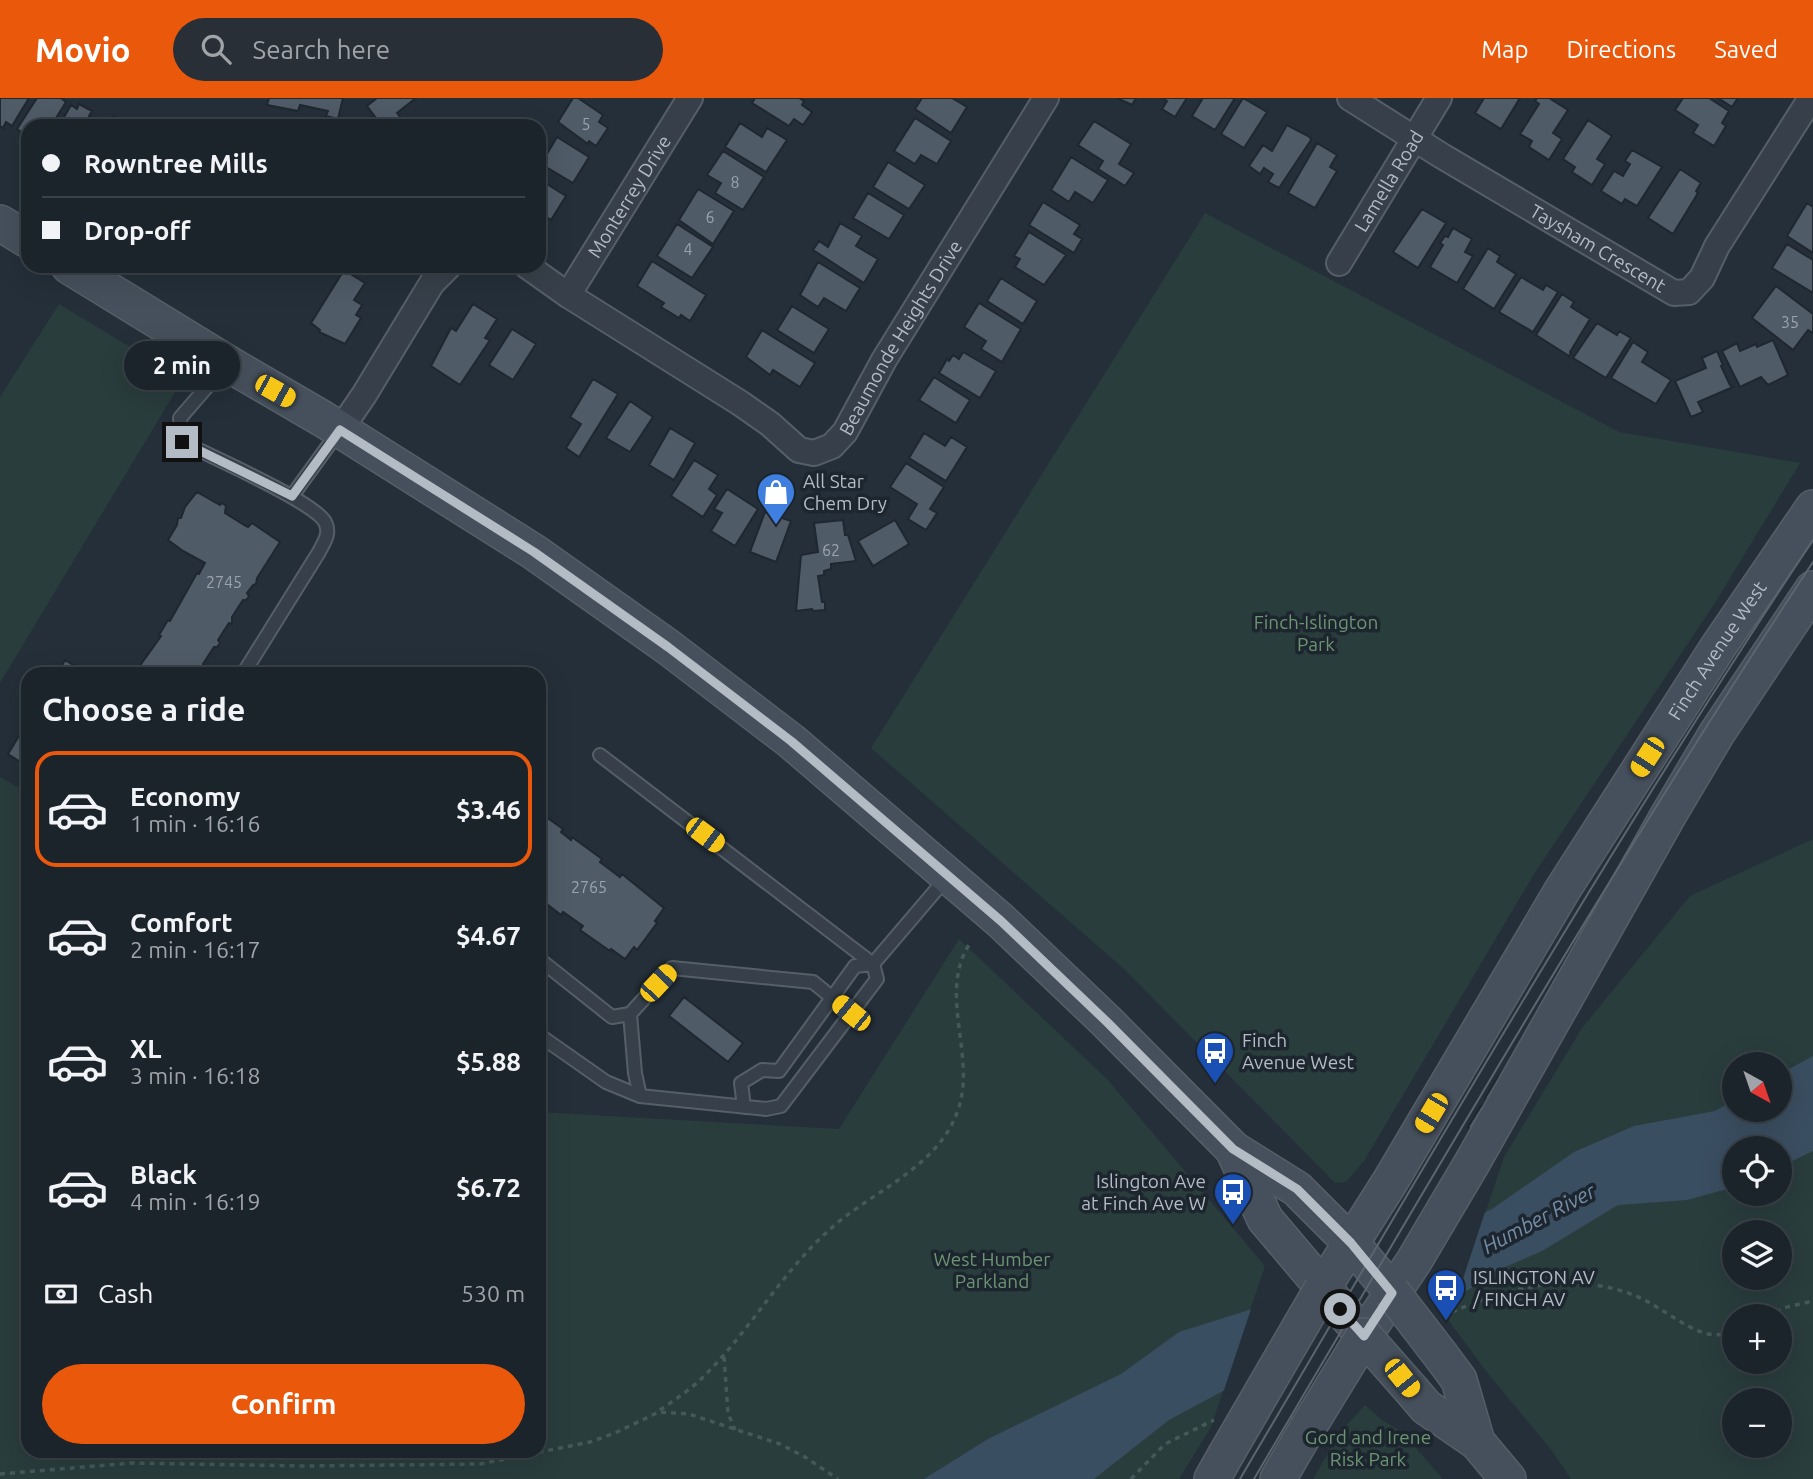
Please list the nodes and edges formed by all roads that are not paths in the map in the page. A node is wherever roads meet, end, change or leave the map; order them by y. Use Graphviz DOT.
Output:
graph roads {
  1 [pos="690,98"];
  2 [pos="1046,98"];
  3 [pos="1350,98"];
  4 [pos="1440,98"];
  5 [pos="1811,98"];
  6 [pos="1415,139"];
  7 [pos="0,223"];
  8 [pos="21,236"];
  9 [pos="1339,262"];
  10 [pos="80,273"];
  11 [pos="442,273"];
  12 [pos="537,273"];
  13 [pos="568,295"];
  14 [pos="227,363"];
  15 [pos="340,430"];
  16 [pos="292,496"];
  17 [pos="1813,508"];
  18 [pos="1813,589"];
  19 [pos="247,667"];
  20 [pos="600,755"];
  21 [pos="949,875"];
  22 [pos="873,964"];
  23 [pos="546,965"];
  24 [pos="833,999"];
  25 [pos="851,1013"];
  26 [pos="630,1014"];
  27 [pos="546,1040"];
  28 [pos="640,1096"];
  29 [pos="744,1107"];
  30 [pos="1233,1149"];
  31 [pos="1351,1243"];
  32 [pos="1322,1289"];
  33 [pos="1392,1293"];
  34 [pos="1364,1336"];
  35 [pos="1477,1442"];
  36 [pos="1219,1467"];
  37 [pos="1278,1479"];
  38 [pos="1508,1479"];
  1 -- 13 [label="street, Monterrey Drive"];
  2 -- 13 [label="street, Beaumonde Heights Drive"];
  3 -- 6 [label="street, Taysham Crescent"];
  4 -- 6 [label="street, Lamella Road"];
  5 -- 6 [label="street, Taysham Crescent"];
  6 -- 9 [label="street, Lamella Road"];
  7 -- 8 [label="main road"];
  10 -- 14 [label="main road"];
  11 -- 15 [label="street"];
  12 -- 13 [label="street, Beaumonde Heights Drive"];
  14 -- 15 [label="main road"];
  14 -- 16 [label="lane"];
  15 -- 16 [label="lane"];
  15 -- 21 [label="main road"];
  16 -- 19 [label="lane"];
  17 -- 31 [label="main road, Finch Avenue West"];
  18 -- 33 [label="main road"];
  20 -- 22 [label="lane"];
  21 -- 22 [label="lane"];
  21 -- 30 [label="main road"];
  22 -- 24 [label="lane"];
  22 -- 25 [label="lane"];
  23 -- 26 [label="lane"];
  24 -- 25 [label="lane"];
  24 -- 26 [label="lane"];
  24 -- 29 [label="lane"];
  25 -- 29 [label="lane"];
  26 -- 28 [label="lane"];
  27 -- 28 [label="lane"];
  28 -- 29 [label="lane"];
  30 -- 31 [label="main road"];
  30 -- 32 [label="main road"];
  31 -- 32 [label="main road, Finch Avenue West"];
  31 -- 33 [label="main road"];
  32 -- 34 [label="main road"];
  32 -- 36 [label="main road, Finch Avenue West, bridge"];
  33 -- 34 [label="main road"];
  33 -- 35 [label="main road, bridge"];
  34 -- 35 [label="main road, bridge"];
  34 -- 37 [label="main road, bridge"];
  35 -- 38 [label="main road"];
}
